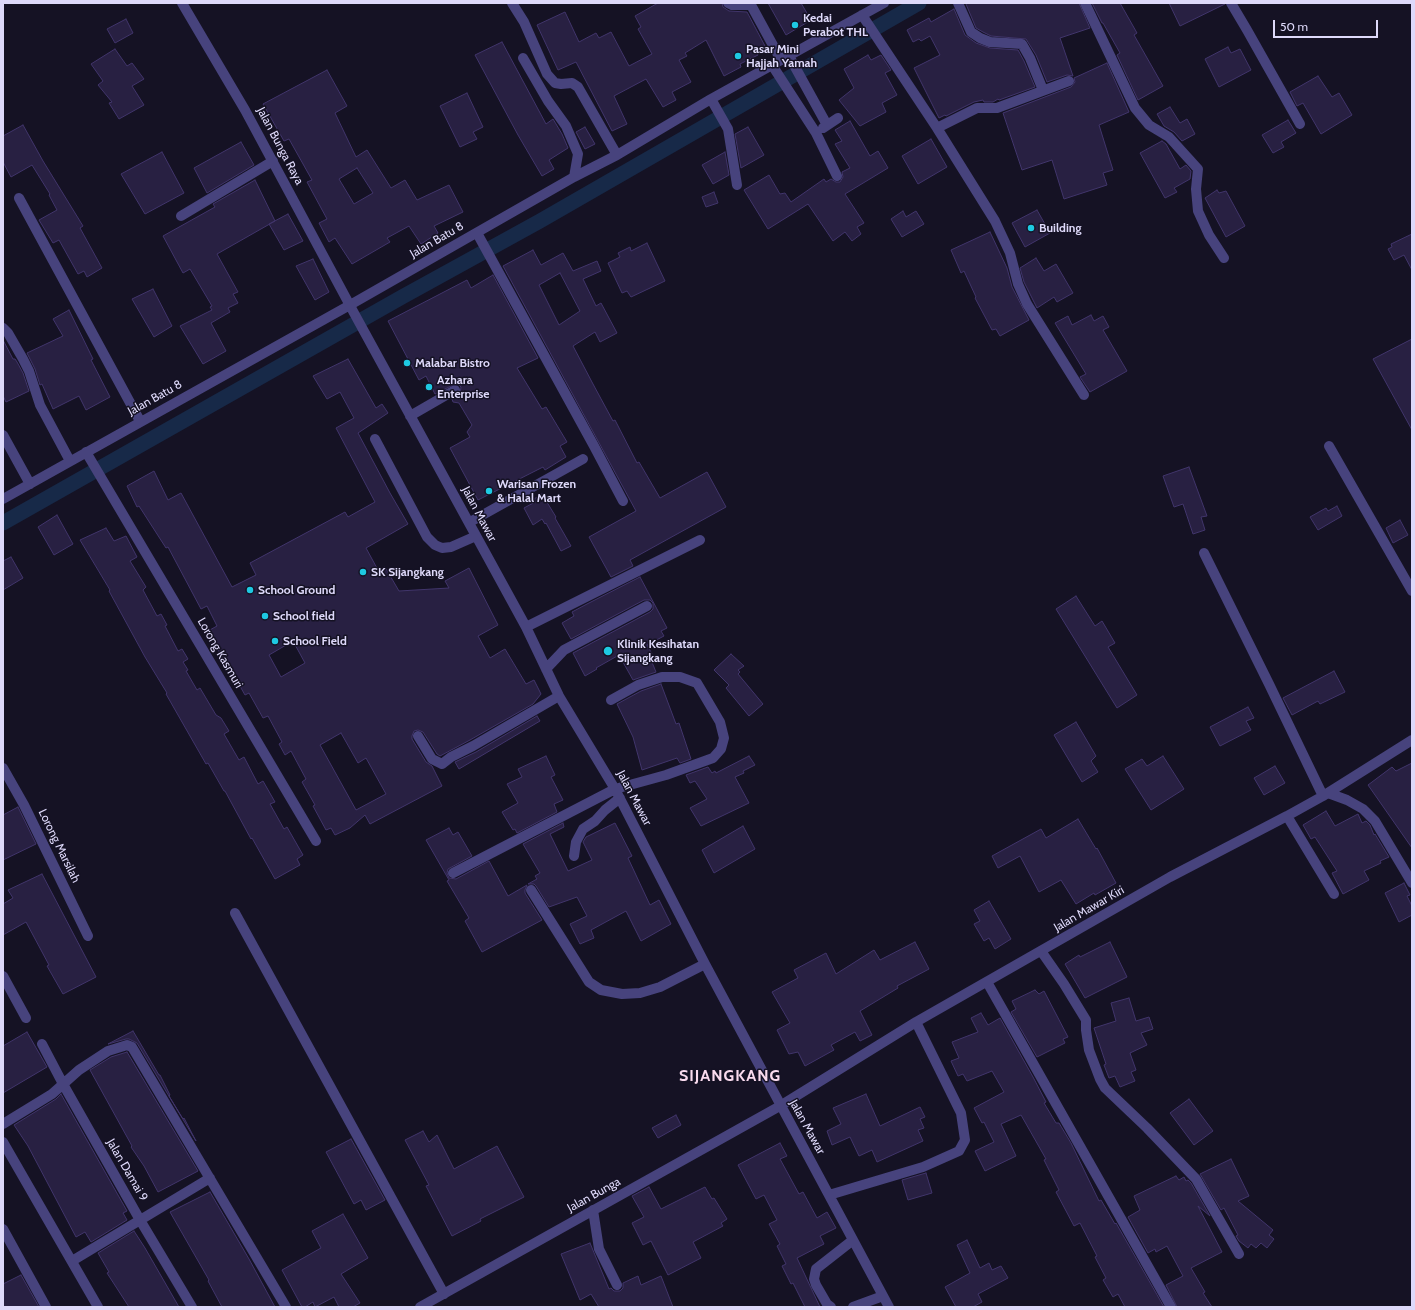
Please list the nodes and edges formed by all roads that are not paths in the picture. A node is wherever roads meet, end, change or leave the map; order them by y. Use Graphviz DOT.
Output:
graph roads {
  1 [pos="182,3"];
  2 [pos="512,3"];
  3 [pos="728,3"];
  4 [pos="884,3"];
  5 [pos="958,3"];
  6 [pos="1085,3"];
  7 [pos="1231,3"];
  8 [pos="752,4"];
  9 [pos="864,19"];
  10 [pos="523,58"];
  11 [pos="781,60"];
  12 [pos="1069,81"];
  13 [pos="1043,90"];
  14 [pos="711,99"];
  15 [pos="838,118"];
  16 [pos="1300,124"];
  17 [pos="827,125"];
  18 [pos="937,128"];
  19 [pos="816,133"];
  20 [pos="616,155"];
  21 [pos="273,161"];
  22 [pos="837,176"];
  23 [pos="574,177"];
  24 [pos="737,184"];
  25 [pos="19,198"];
  26 [pos="181,216"];
  27 [pos="477,233"];
  28 [pos="1224,258"];
  29 [pos="352,309"];
  30 [pos="3,328"];
  31 [pos="455,390"];
  32 [pos="1084,395"];
  33 [pos="410,416"];
  34 [pos="140,421"];
  35 [pos="3,435"];
  36 [pos="375,439"];
  37 [pos="1329,446"];
  38 [pos="89,456"];
  39 [pos="583,459"];
  40 [pos="70,461"];
  41 [pos="30,484"];
  42 [pos="3,499"];
  43 [pos="623,501"];
  44 [pos="470,522"];
  45 [pos="476,536"];
  46 [pos="700,540"];
  47 [pos="1204,553"];
  48 [pos="1412,591"];
  49 [pos="647,606"];
  50 [pos="526,628"];
  51 [pos="546,669"];
  52 [pos="559,696"];
  53 [pos="611,700"];
  54 [pos="418,736"];
  55 [pos="1412,740"];
  56 [pos="3,768"];
  57 [pos="615,789"];
  58 [pos="1325,795"];
  59 [pos="620,798"];
  60 [pos="1287,816"];
  61 [pos="316,841"];
  62 [pos="574,856"];
  63 [pos="453,873"];
  64 [pos="1412,883"];
  65 [pos="531,890"];
  66 [pos="1334,894"];
  67 [pos="235,913"];
  68 [pos="88,936"];
  69 [pos="1041,951"];
  70 [pos="705,964"];
  71 [pos="3,976"];
  72 [pos="987,982"];
  73 [pos="26,1018"];
  74 [pos="916,1022"];
  75 [pos="42,1044"];
  76 [pos="63,1084"];
  77 [pos="780,1106"];
  78 [pos="3,1124"];
  79 [pos="3,1142"];
  80 [pos="210,1178"];
  81 [pos="830,1195"];
  82 [pos="593,1210"];
  83 [pos="140,1220"];
  84 [pos="3,1229"];
  85 [pos="853,1240"];
  86 [pos="1240,1254"];
  87 [pos="72,1261"];
  88 [pos="616,1285"];
  89 [pos="444,1294"];
  90 [pos="883,1296"];
  91 [pos="46,1307"];
  92 [pos="98,1307"];
  93 [pos="192,1307"];
  94 [pos="286,1307"];
  95 [pos="420,1307"];
  96 [pos="831,1307"];
  97 [pos="853,1307"];
  98 [pos="889,1307"];
  99 [pos="1171,1307"];
  1 -- 21 [label="street, Jalan Bunga Raya"];
  2 -- 20 [label="street"];
  3 -- 8 [label="street"];
  4 -- 9 [label="street, Jalan Batu 8"];
  5 -- 13 [label="street"];
  6 -- 28 [label="street"];
  7 -- 16 [label="street"];
  8 -- 11 [label="street"];
  9 -- 11 [label="street, Jalan Batu 8"];
  9 -- 18 [label="street"];
  10 -- 23 [label="street"];
  11 -- 14 [label="street, Jalan Batu 8"];
  11 -- 17 [label="street"];
  11 -- 19 [label="street"];
  12 -- 13 [label="street"];
  13 -- 18 [label="street"];
  14 -- 20 [label="street, Jalan Batu 8"];
  14 -- 24 [label="street"];
  15 -- 17 [label="street"];
  17 -- 19 [label="street"];
  18 -- 32 [label="street"];
  19 -- 22 [label="street"];
  20 -- 23 [label="street, Jalan Batu 8"];
  21 -- 26 [label="street"];
  21 -- 29 [label="street, Jalan Bunga Raya"];
  23 -- 27 [label="street, Jalan Batu 8"];
  25 -- 34 [label="street"];
  27 -- 29 [label="street, Jalan Batu 8"];
  27 -- 43 [label="street"];
  29 -- 33 [label="street, Jalan Mawar"];
  29 -- 34 [label="street, Jalan Batu 8"];
  30 -- 40 [label="street"];
  31 -- 33 [label="street"];
  33 -- 44 [label="street, Jalan Mawar"];
  34 -- 38 [label="street, Jalan Batu 8"];
  35 -- 41 [label="street"];
  36 -- 45 [label="street"];
  37 -- 48 [label="street"];
  38 -- 40 [label="street, Jalan Batu 8"];
  38 -- 61 [label="street, Lorong Kasmuri"];
  39 -- 44 [label="street"];
  40 -- 41 [label="street, Jalan Batu 8"];
  41 -- 42 [label="street, Jalan Batu 8"];
  44 -- 45 [label="street, Jalan Mawar"];
  45 -- 50 [label="street, Jalan Mawar"];
  46 -- 50 [label="street"];
  47 -- 58 [label="street"];
  49 -- 51 [label="street"];
  50 -- 51 [label="street, Jalan Mawar"];
  51 -- 52 [label="street, Jalan Mawar"];
  52 -- 54 [label="street"];
  52 -- 57 [label="street, Jalan Mawar"];
  53 -- 57 [label="street"];
  55 -- 58 [label="street, Jalan Mawar Kiri"];
  56 -- 68 [label="street, Lorong Marsilah"];
  57 -- 59 [label="street, Jalan Mawar"];
  57 -- 63 [label="street"];
  58 -- 60 [label="street, Jalan Mawar Kiri"];
  58 -- 64 [label="street"];
  59 -- 62 [label="street"];
  59 -- 70 [label="street, Jalan Mawar"];
  60 -- 66 [label="street"];
  60 -- 69 [label="street, Jalan Mawar Kiri"];
  65 -- 70 [label="street"];
  67 -- 89 [label="street"];
  69 -- 72 [label="street, Jalan Mawar Kiri"];
  69 -- 86 [label="street"];
  70 -- 77 [label="street, Jalan Mawar"];
  71 -- 73 [label="street"];
  72 -- 74 [label="street, Jalan Mawar Kiri"];
  72 -- 99 [label="street"];
  74 -- 77 [label="street, Jalan Mawar Kiri"];
  74 -- 81 [label="street"];
  75 -- 76 [label="street, Jalan Damai 9"];
  76 -- 78 [label="street"];
  76 -- 80 [label="street"];
  76 -- 83 [label="street, Jalan Damai 9"];
  77 -- 81 [label="street, Jalan Mawar"];
  77 -- 82 [label="street, Jalan Bunga"];
  79 -- 87 [label="street"];
  80 -- 83 [label="street"];
  80 -- 94 [label="street"];
  81 -- 85 [label="street, Jalan Mawar"];
  82 -- 88 [label="street"];
  82 -- 89 [label="street, Jalan Bunga"];
  83 -- 87 [label="street"];
  83 -- 93 [label="street, Jalan Damai 9"];
  84 -- 91 [label="street"];
  85 -- 90 [label="street, Jalan Mawar"];
  85 -- 96 [label="street"];
  87 -- 92 [label="street"];
  89 -- 95 [label="street, Jalan Bunga"];
  90 -- 97 [label="street"];
  90 -- 98 [label="street, Jalan Mawar"];
}
